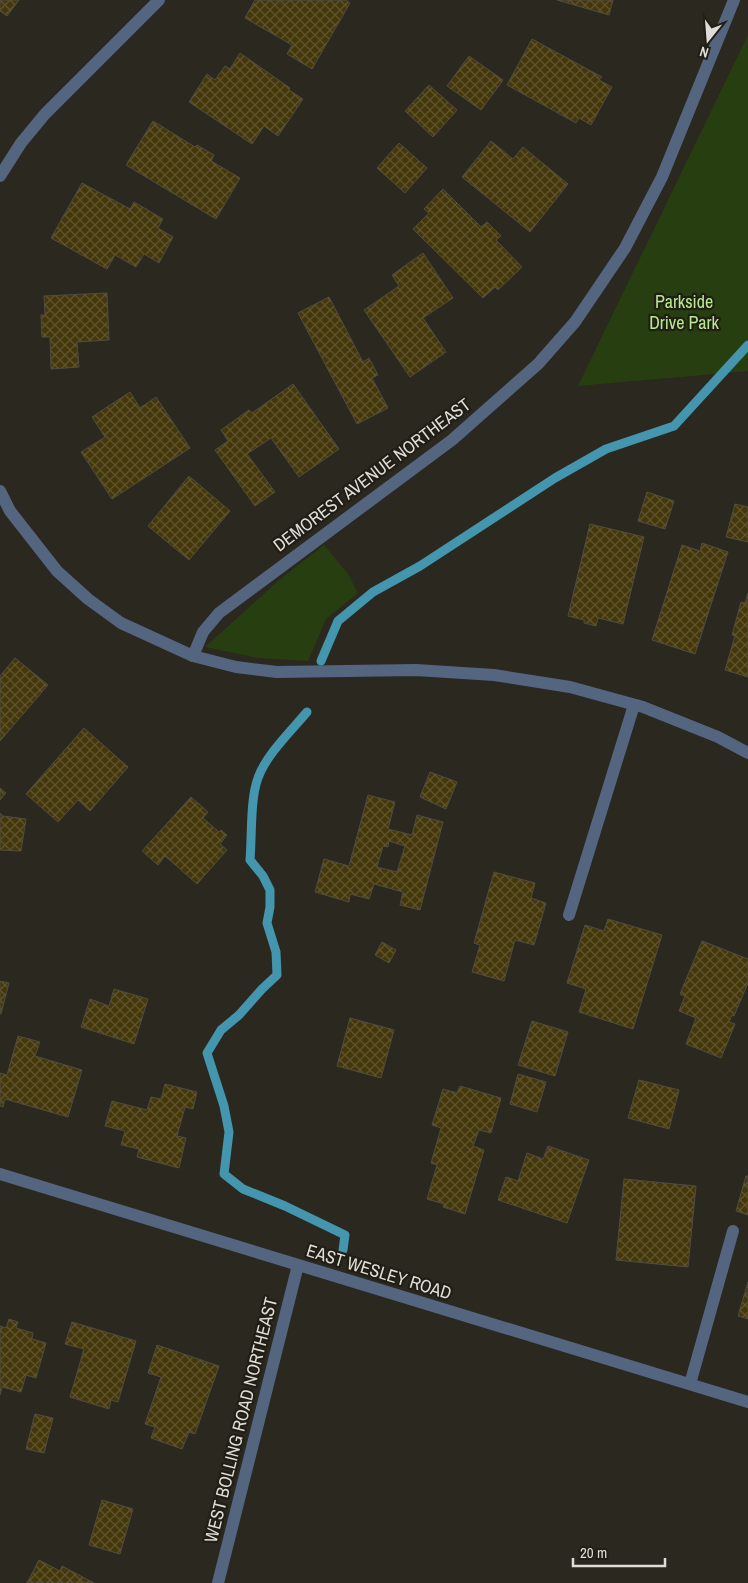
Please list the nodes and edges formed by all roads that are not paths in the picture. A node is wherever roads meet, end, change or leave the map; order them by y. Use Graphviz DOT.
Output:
graph roads {
  1 [pos="159,0"];
  2 [pos="734,0"];
  3 [pos="0,176"];
  4 [pos="0,491"];
  5 [pos="193,656"];
  6 [pos="634,705"];
  7 [pos="748,753"];
  8 [pos="569,915"];
  9 [pos="0,1174"];
  10 [pos="733,1231"];
  11 [pos="298,1265"];
  12 [pos="690,1384"];
  13 [pos="748,1402"];
  14 [pos="218,1583"];
  1 -- 3 [label="street"];
  2 -- 5 [label="street, DEMOREST AVENUE NORTHEAST"];
  4 -- 5 [label="street"];
  5 -- 6 [label="street"];
  6 -- 7 [label="street"];
  6 -- 8 [label="street"];
  9 -- 11 [label="street, EAST WESLEY ROAD"];
  10 -- 12 [label="street"];
  11 -- 12 [label="street, EAST WESLEY ROAD"];
  11 -- 14 [label="street, WEST BOLLING ROAD NORTHEAST"];
  12 -- 13 [label="street, EAST WESLEY ROAD"];
}
